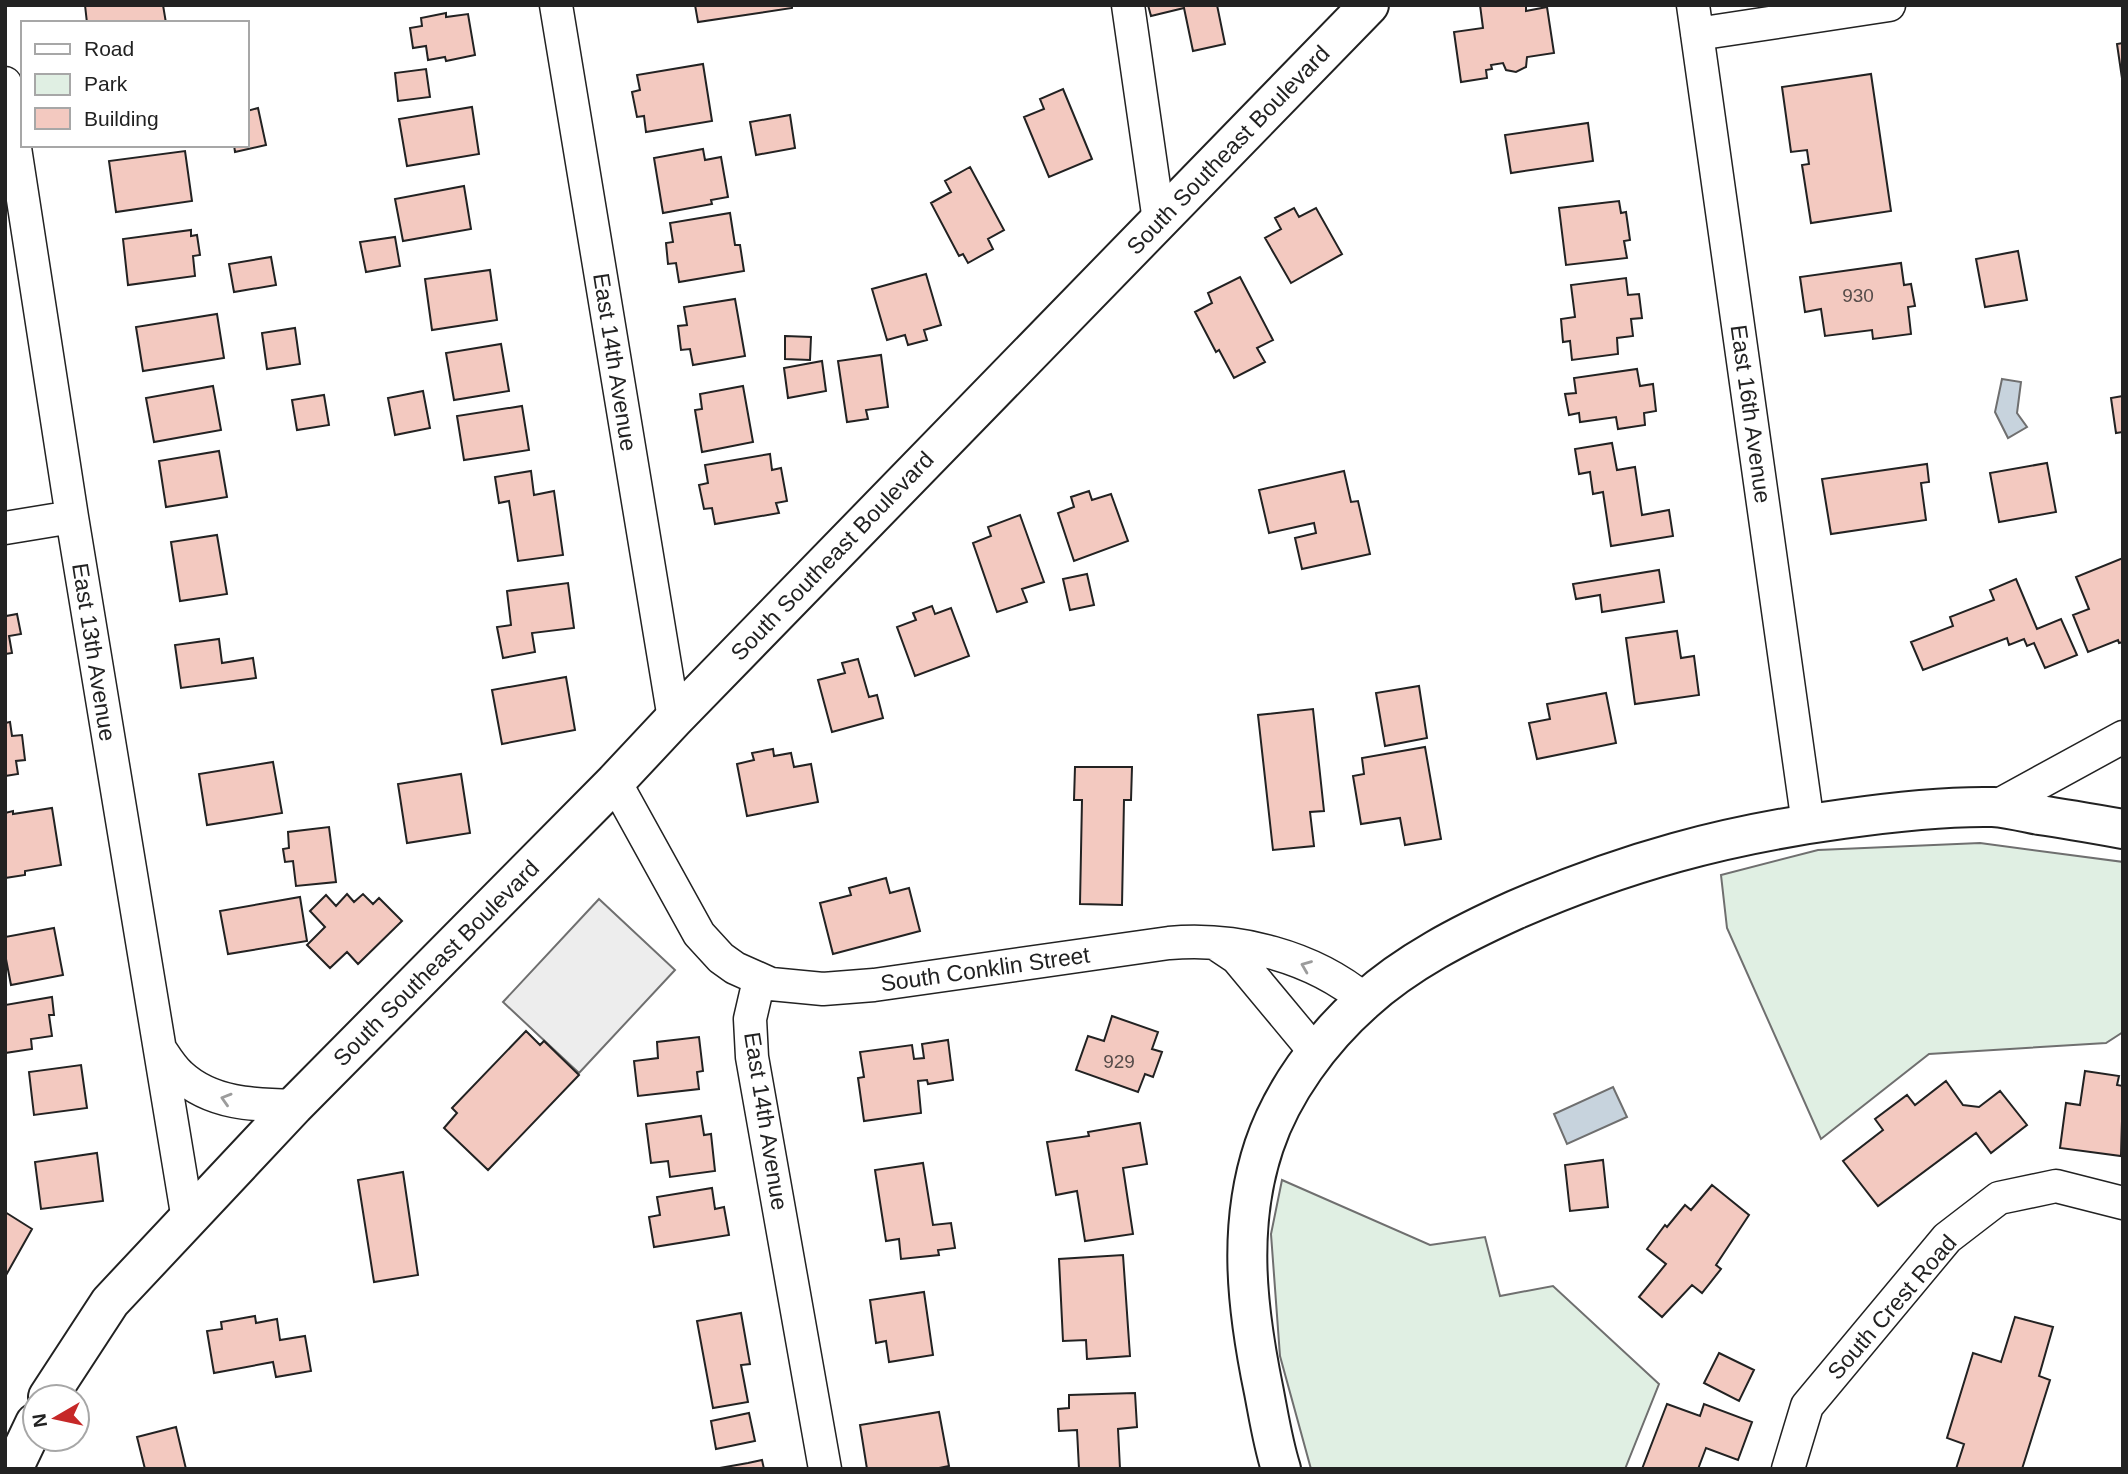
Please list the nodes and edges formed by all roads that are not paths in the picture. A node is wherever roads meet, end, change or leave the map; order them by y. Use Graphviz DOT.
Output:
graph roads {
  1 [pos="556,5"];
  2 [pos="1128,5"];
  3 [pos="1369,5"];
  4 [pos="1889,5"];
  5 [pos="1695,20"];
  6 [pos="5,83"];
  7 [pos="1159,221"];
  8 [pos="72,517"];
  9 [pos="5,528"];
  10 [pos="674,719"];
  11 [pos="2123,737"];
  12 [pos="615,782"];
  13 [pos="1995,807"];
  14 [pos="1808,824"];
  15 [pos="2123,829"];
  16 [pos="1211,942"];
  17 [pos="760,980"];
  18 [pos="1365,1000"];
  19 [pos="160,1049"];
  20 [pos="1316,1053"];
  21 [pos="294,1106"];
  22 [pos="2123,1203"];
  23 [pos="188,1220"];
  24 [pos="57,1383"];
  25 [pos="21,1452"];
  26 [pos="13,1469"];
  27 [pos="825,1469"];
  28 [pos="1281,1469"];
  29 [pos="1788,1469"];
  1 -- 10 [label="street, East 14th Avenue"];
  2 -- 7 [label="street"];
  3 -- 7 [label="street, South Southeast Boulevard"];
  4 -- 5 [label="street"];
  5 -- 14 [label="street, East 16th Avenue"];
  6 -- 8 [label="street, East 13th Avenue"];
  7 -- 10 [label="street, South Southeast Boulevard"];
  8 -- 9 [label="street"];
  8 -- 19 [label="street, East 13th Avenue"];
  10 -- 12 [label="street, South Southeast Boulevard"];
  11 -- 13 [label="street"];
  12 -- 17 [label="street"];
  12 -- 21 [label="street, South Southeast Boulevard"];
  13 -- 14 [label="street"];
  13 -- 15 [label="street"];
  14 -- 18 [label="street"];
  16 -- 17 [label="street, South Conklin Street"];
  18 -- 16 [label="street, South Conklin Street, one-way"];
  16 -- 20 [label="street"];
  17 -- 27 [label="street, East 14th Avenue"];
  18 -- 20 [label="street"];
  21 -- 19 [label="street, one-way"];
  19 -- 23 [label="street, East 13th Avenue"];
  20 -- 28 [label="street"];
  21 -- 23 [label="street, South Southeast Boulevard"];
  22 -- 29 [label="street, South Crest Road"];
  23 -- 24 [label="street, South Southeast Boulevard"];
  25 -- 26 [label="street"];
}
